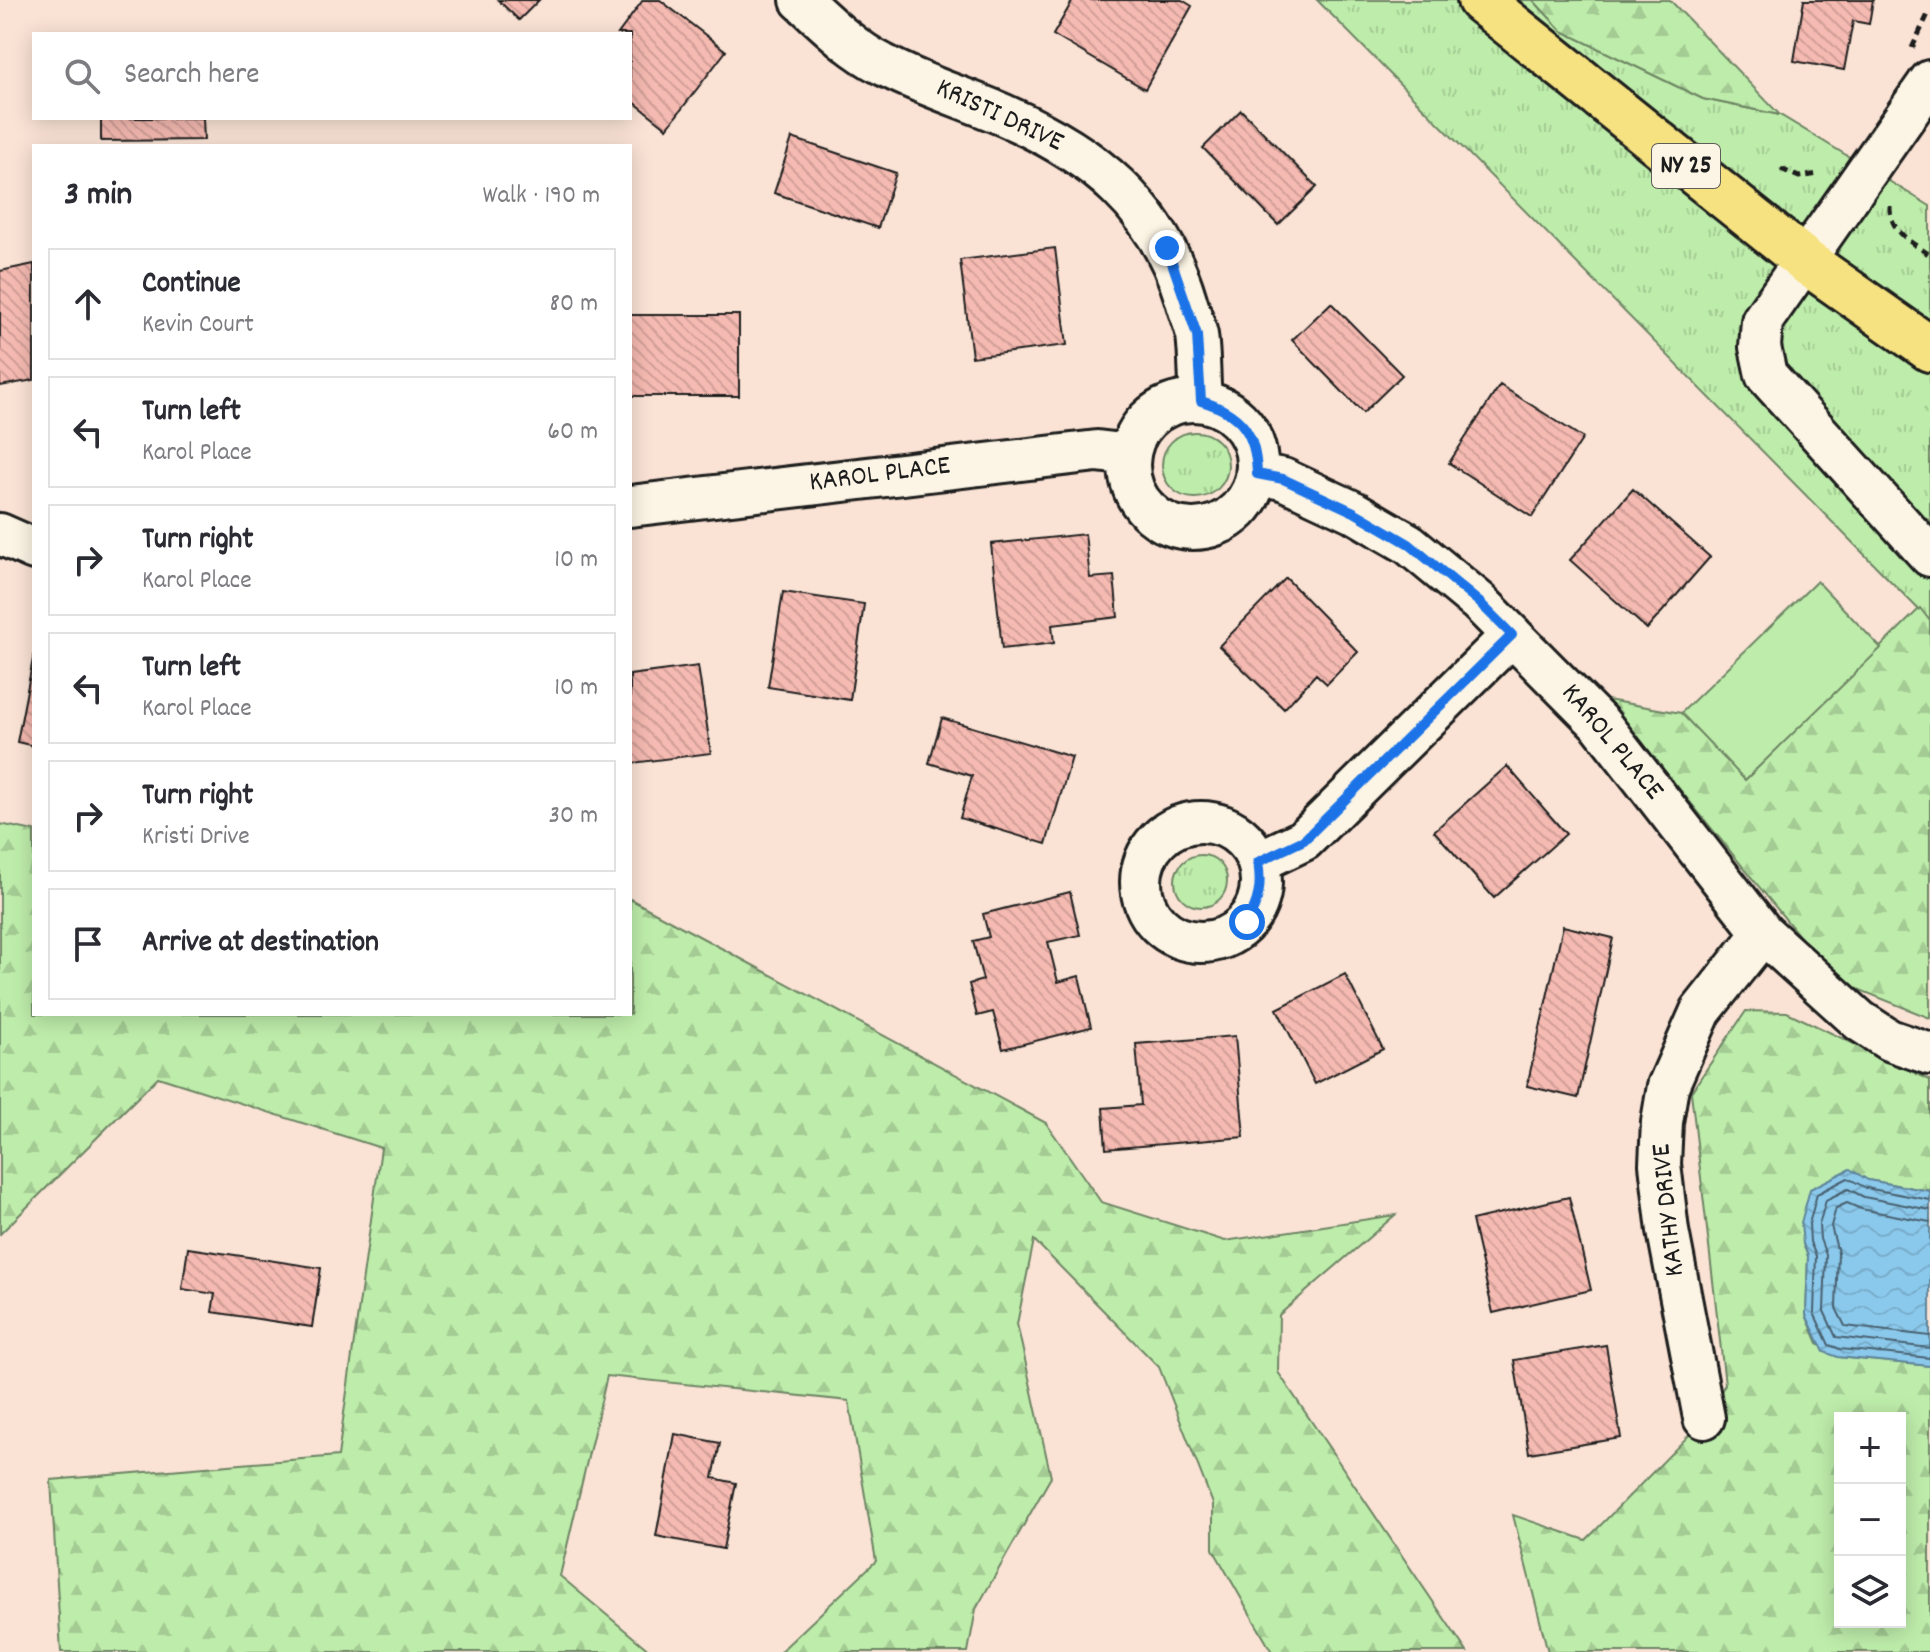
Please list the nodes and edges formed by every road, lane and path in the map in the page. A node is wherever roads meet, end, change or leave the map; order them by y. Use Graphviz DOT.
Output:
graph roads {
  1 [pos="801,0"];
  2 [pos="1480,0"];
  3 [pos="1930,81"];
  4 [pos="1891,202"];
  5 [pos="1930,255"];
  6 [pos="1805,261"];
  7 [pos="1930,349"];
  8 [pos="1201,401"];
  9 [pos="1130,455"];
  10 [pos="1257,474"];
  11 [pos="632,506"];
  12 [pos="0,534"];
  13 [pos="32,548"];
  14 [pos="1930,556"];
  15 [pos="1512,635"];
  16 [pos="1258,862"];
  17 [pos="1763,933"];
  18 [pos="1930,1054"];
  19 [pos="1704,1418"];
  1 -- 8 [label="street, KRISTI DRIVE"];
  2 -- 6 [label="main road, NY 25"];
  3 -- 6 [label="street"];
  4 -- 5 [label="path"];
  6 -- 7 [label="main road, NY 25"];
  6 -- 14 [label="street"];
  8 -- 9 [label="street"];
  8 -- 10 [label="street"];
  9 -- 10 [label="street"];
  9 -- 11 [label="street, KAROL PLACE"];
  10 -- 15 [label="street, KAROL PLACE"];
  12 -- 13 [label="street"];
  15 -- 16 [label="street"];
  15 -- 17 [label="street, KAROL PLACE"];
  17 -- 18 [label="street, KAROL PLACE"];
  17 -- 19 [label="street, KATHY DRIVE"];
}
